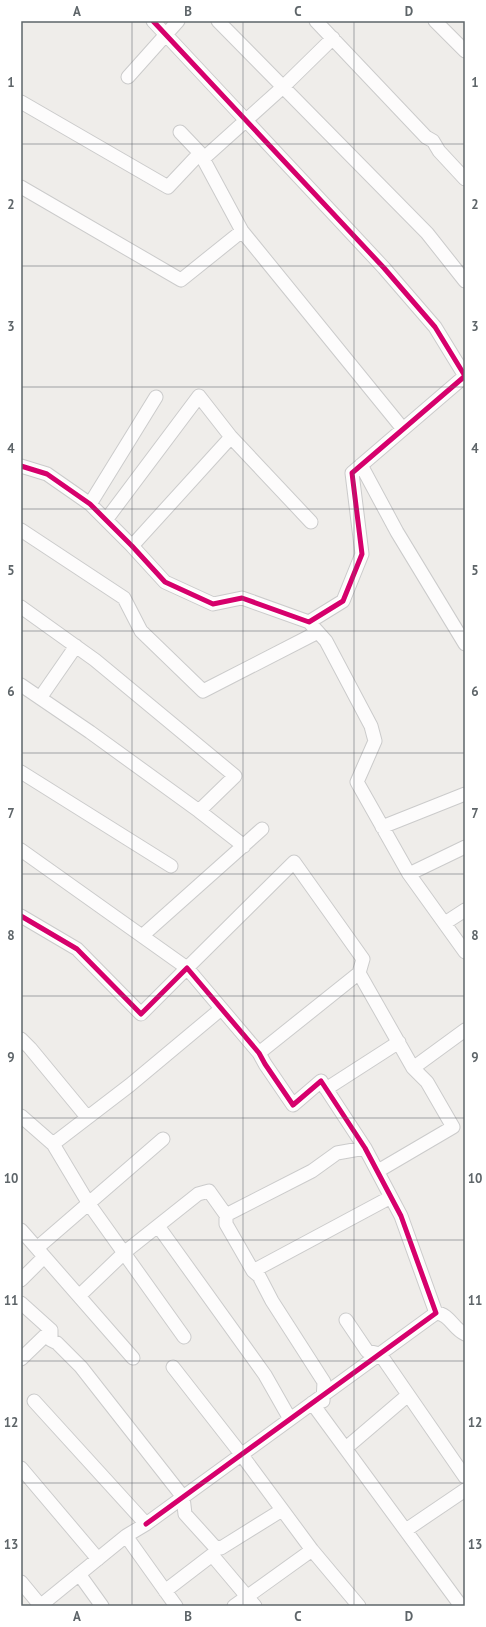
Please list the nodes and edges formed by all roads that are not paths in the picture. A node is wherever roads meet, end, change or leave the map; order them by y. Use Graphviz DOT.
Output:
graph roads {
  1 [pos="153,21"];
  2 [pos="178,21"];
  3 [pos="218,21"];
  4 [pos="316,21"];
  5 [pos="435,21"];
  6 [pos="165,34"];
  7 [pos="333,38"];
  8 [pos="465,51"];
  9 [pos="128,77"];
  10 [pos="283,87"];
  11 [pos="21,102"];
  12 [pos="246,121"];
  13 [pos="180,132"];
  14 [pos="202,156"];
  15 [pos="465,179"];
  16 [pos="21,187"];
  17 [pos="242,231"];
  18 [pos="465,281"];
  19 [pos="465,376"];
  20 [pos="156,397"];
  21 [pos="402,429"];
  22 [pos="231,437"];
  23 [pos="361,465"];
  24 [pos="21,466"];
  25 [pos="90,504"];
  26 [pos="106,520"];
  27 [pos="311,522"];
  28 [pos="21,530"];
  29 [pos="132,546"];
  30 [pos="21,607"];
  31 [pos="309,622"];
  32 [pos="318,632"];
  33 [pos="465,644"];
  34 [pos="76,646"];
  35 [pos="21,685"];
  36 [pos="40,698"];
  37 [pos="21,772"];
  38 [pos="465,794"];
  39 [pos="199,811"];
  40 [pos="382,827"];
  41 [pos="262,829"];
  42 [pos="244,846"];
  43 [pos="465,846"];
  44 [pos="21,850"];
  45 [pos="171,866"];
  46 [pos="409,874"];
  47 [pos="465,910"];
  48 [pos="21,916"];
  49 [pos="445,923"];
  50 [pos="142,936"];
  51 [pos="465,952"];
  52 [pos="187,968"];
  53 [pos="360,972"];
  54 [pos="221,1009"];
  55 [pos="464,1032"];
  56 [pos="21,1039"];
  57 [pos="398,1042"];
  58 [pos="259,1053"];
  59 [pos="413,1068"];
  60 [pos="326,1089"];
  61 [pos="21,1116"];
  62 [pos="87,1117"];
  63 [pos="163,1138"];
  64 [pos="53,1144"];
  65 [pos="365,1148"];
  66 [pos="378,1171"];
  67 [pos="391,1197"];
  68 [pos="89,1204"];
  69 [pos="226,1216"];
  70 [pos="158,1226"];
  71 [pos="21,1230"];
  72 [pos="41,1252"];
  73 [pos="125,1252"];
  74 [pos="253,1271"];
  75 [pos="21,1280"];
  76 [pos="79,1296"];
  77 [pos="21,1303"];
  78 [pos="436,1313"];
  79 [pos="346,1320"];
  80 [pos="51,1330"];
  81 [pos="465,1334"];
  82 [pos="184,1337"];
  83 [pos="380,1354"];
  84 [pos="133,1358"];
  85 [pos="21,1359"];
  86 [pos="174,1367"];
  87 [pos="408,1396"];
  88 [pos="319,1400"];
  89 [pos="34,1401"];
  90 [pos="290,1419"];
  91 [pos="346,1448"];
  92 [pos="241,1454"];
  93 [pos="21,1468"];
  94 [pos="465,1477"];
  95 [pos="465,1490"];
  96 [pos="183,1496"];
  97 [pos="282,1510"];
  98 [pos="146,1524"];
  99 [pos="406,1530"];
  100 [pos="126,1536"];
  101 [pos="312,1550"];
  102 [pos="98,1559"];
  103 [pos="79,1574"];
  104 [pos="21,1582"];
  105 [pos="165,1590"];
  106 [pos="251,1601"];
  107 [pos="40,1606"];
  108 [pos="102,1606"];
  109 [pos="176,1606"];
  110 [pos="234,1606"];
  111 [pos="359,1606"];
  112 [pos="461,1606"];
  1 -- 6 [label="street"];
  2 -- 6 [label="street"];
  3 -- 10 [label="street"];
  4 -- 7 [label="street"];
  5 -- 8 [label="street"];
  6 -- 9 [label="street"];
  6 -- 12 [label="street"];
  7 -- 10 [label="street"];
  7 -- 15 [label="street"];
  10 -- 12 [label="street"];
  10 -- 18 [label="street"];
  11 -- 14 [label="street"];
  12 -- 14 [label="street"];
  12 -- 19 [label="street"];
  13 -- 14 [label="street"];
  14 -- 17 [label="street"];
  16 -- 17 [label="street"];
  17 -- 21 [label="street"];
  19 -- 21 [label="street"];
  20 -- 25 [label="street"];
  21 -- 23 [label="street"];
  22 -- 26 [label="street"];
  22 -- 27 [label="street"];
  22 -- 29 [label="street"];
  23 -- 31 [label="street"];
  23 -- 33 [label="street"];
  24 -- 25 [label="street"];
  25 -- 26 [label="street"];
  26 -- 29 [label="street"];
  28 -- 32 [label="street"];
  29 -- 31 [label="street"];
  30 -- 34 [label="street"];
  31 -- 32 [label="street"];
  32 -- 40 [label="street"];
  34 -- 36 [label="street"];
  34 -- 39 [label="street"];
  35 -- 36 [label="street"];
  36 -- 39 [label="street"];
  37 -- 45 [label="street"];
  38 -- 40 [label="street"];
  39 -- 42 [label="street"];
  40 -- 46 [label="street"];
  41 -- 42 [label="street"];
  42 -- 50 [label="street"];
  43 -- 46 [label="street"];
  44 -- 50 [label="street"];
  46 -- 49 [label="street"];
  47 -- 49 [label="street"];
  48 -- 52 [label="street"];
  49 -- 51 [label="street"];
  50 -- 52 [label="street"];
  52 -- 53 [label="street"];
  52 -- 54 [label="street"];
  53 -- 57 [label="street"];
  53 -- 58 [label="street"];
  54 -- 58 [label="street"];
  54 -- 62 [label="street"];
  55 -- 59 [label="street"];
  56 -- 62 [label="street"];
  57 -- 59 [label="street"];
  57 -- 60 [label="street"];
  58 -- 60 [label="street"];
  59 -- 66 [label="street"];
  60 -- 65 [label="street"];
  61 -- 64 [label="street"];
  62 -- 64 [label="street"];
  63 -- 68 [label="street"];
  64 -- 68 [label="street"];
  65 -- 66 [label="street"];
  65 -- 69 [label="street"];
  66 -- 67 [label="street"];
  67 -- 74 [label="street"];
  67 -- 78 [label="street"];
  68 -- 72 [label="street"];
  68 -- 73 [label="street"];
  69 -- 70 [label="street"];
  69 -- 74 [label="street"];
  70 -- 73 [label="street"];
  70 -- 90 [label="street"];
  71 -- 72 [label="street"];
  72 -- 75 [label="street"];
  72 -- 76 [label="street"];
  73 -- 76 [label="street"];
  73 -- 82 [label="street"];
  74 -- 88 [label="street"];
  76 -- 84 [label="street"];
  77 -- 80 [label="street"];
  78 -- 81 [label="street"];
  78 -- 83 [label="street"];
  79 -- 83 [label="street"];
  80 -- 85 [label="street"];
  80 -- 96 [label="street"];
  83 -- 87 [label="street"];
  83 -- 88 [label="street"];
  86 -- 92 [label="street"];
  87 -- 91 [label="street"];
  87 -- 94 [label="street"];
  88 -- 90 [label="street"];
  88 -- 91 [label="street"];
  89 -- 98 [label="street"];
  90 -- 92 [label="street"];
  91 -- 99 [label="street"];
  92 -- 96 [label="street"];
  92 -- 97 [label="street"];
  93 -- 102 [label="street"];
  95 -- 99 [label="street"];
  96 -- 97 [label="street"];
  96 -- 98 [label="street"];
  97 -- 101 [label="street"];
  98 -- 100 [label="street"];
  99 -- 112 [label="street"];
  100 -- 102 [label="street"];
  100 -- 105 [label="street"];
  101 -- 106 [label="street"];
  101 -- 111 [label="street"];
  102 -- 103 [label="street"];
  103 -- 107 [label="street"];
  103 -- 108 [label="street"];
  104 -- 107 [label="street"];
  105 -- 106 [label="street"];
  105 -- 109 [label="street"];
  106 -- 110 [label="street"];
}
